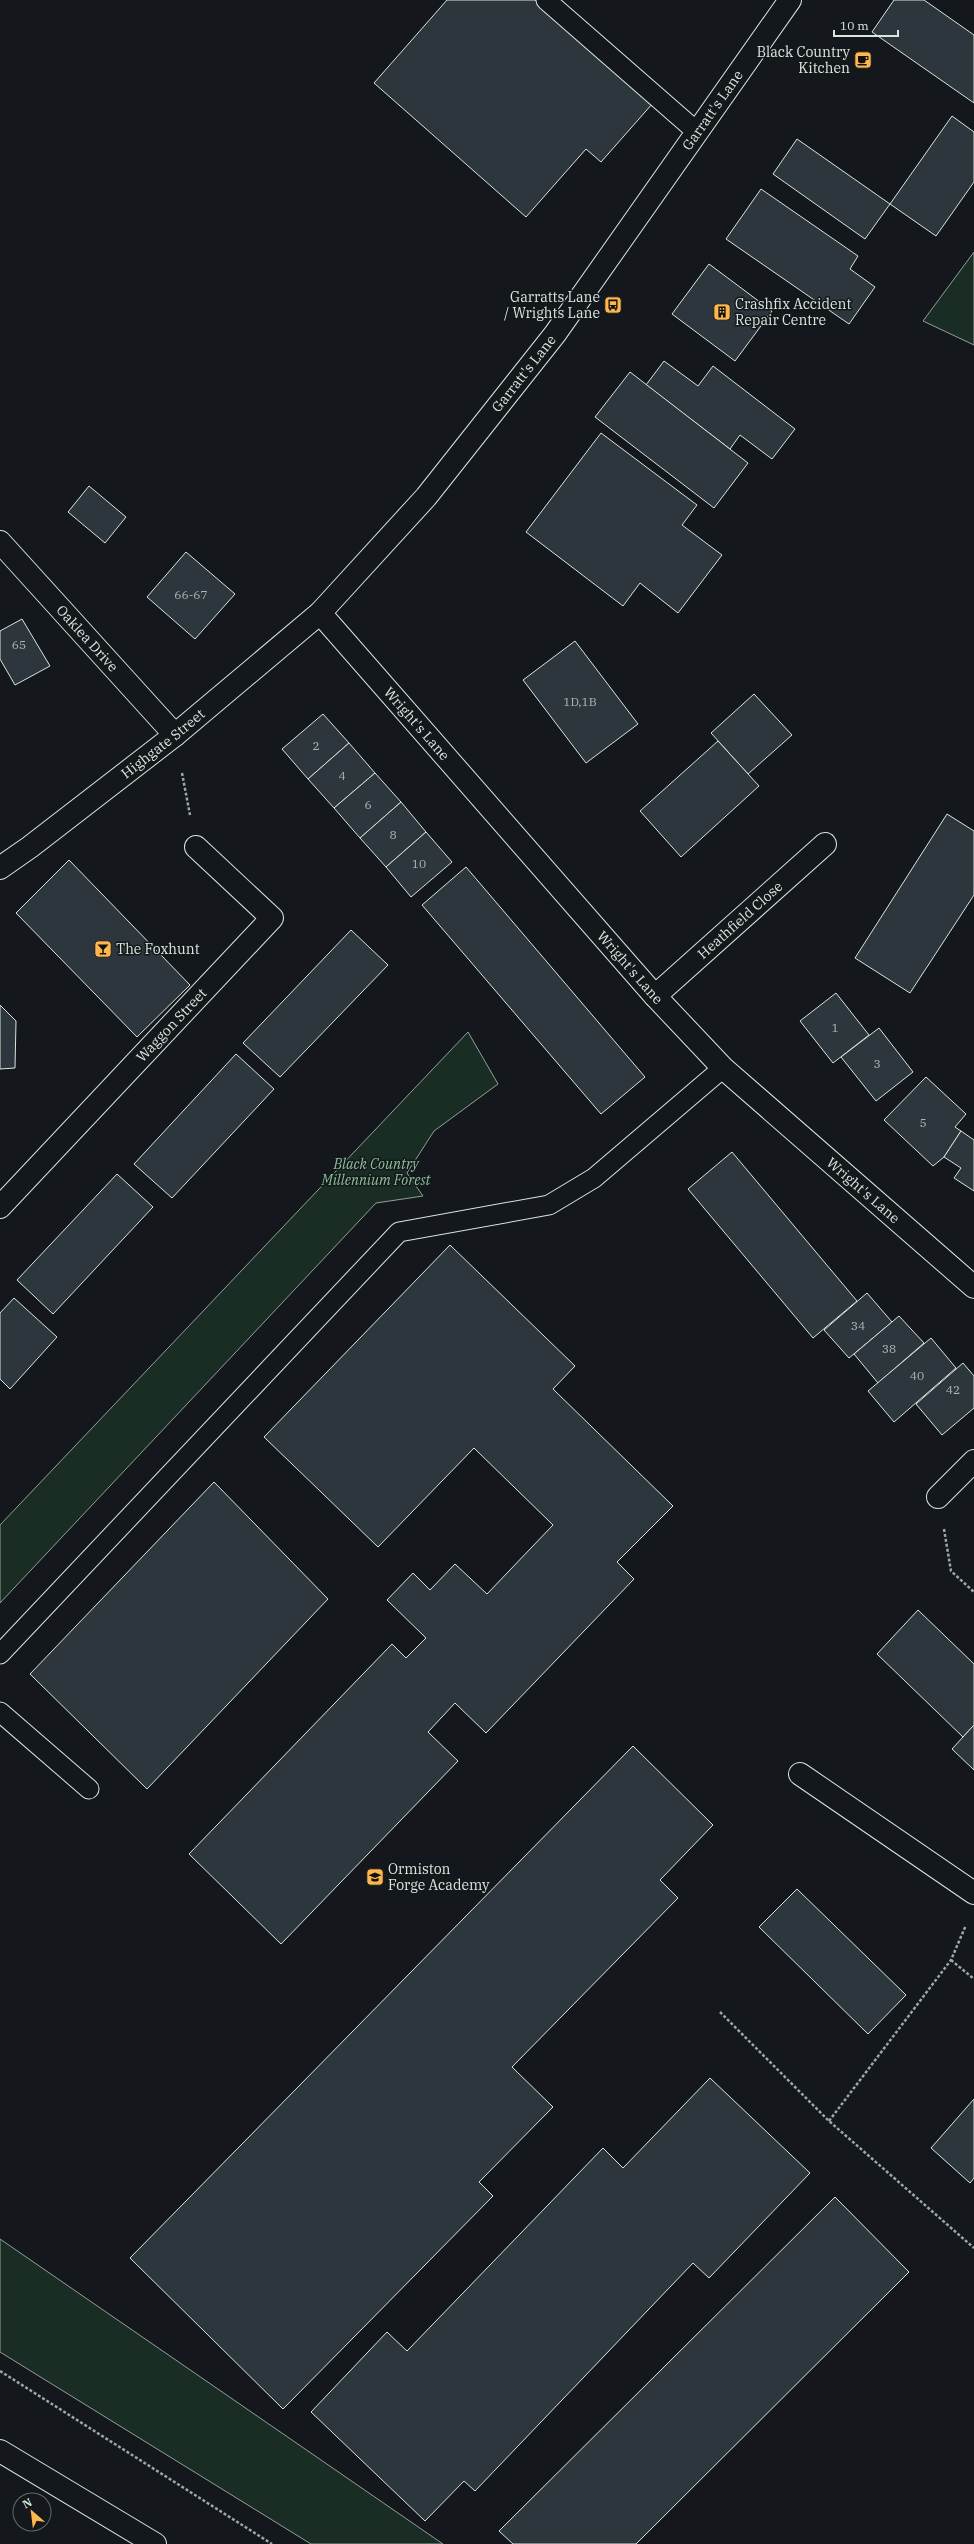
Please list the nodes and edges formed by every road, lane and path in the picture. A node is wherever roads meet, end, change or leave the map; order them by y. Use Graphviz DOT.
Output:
graph roads {
  1 [pos="546,0"];
  2 [pos="790,0"];
  3 [pos="697,132"];
  4 [pos="0,542"];
  5 [pos="320,613"];
  6 [pos="175,735"];
  7 [pos="825,844"];
  8 [pos="196,847"];
  9 [pos="0,868"];
  10 [pos="655,996"];
  11 [pos="723,1068"];
  12 [pos="0,1207"];
  13 [pos="974,1287"];
  14 [pos="974,1461"];
  15 [pos="938,1497"];
  16 [pos="974,1592"];
  17 [pos="0,1654"];
  18 [pos="0,1712"];
  19 [pos="800,1774"];
  20 [pos="89,1789"];
  21 [pos="974,1893"];
  22 [pos="968,1918"];
  23 [pos="952,1960"];
  24 [pos="974,1979"];
  25 [pos="720,2012"];
  26 [pos="829,2121"];
  27 [pos="974,2248"];
  28 [pos="0,2371"];
  29 [pos="0,2451"];
  30 [pos="155,2544"];
  31 [pos="272,2544"];
  1 -- 3 [label="lane"];
  2 -- 3 [label="street, Garratt's Lane"];
  3 -- 5 [label="street, Garratt's Lane"];
  4 -- 6 [label="street, Oaklea Drive"];
  5 -- 6 [label="street, Highgate Street"];
  5 -- 10 [label="street, Wright's Lane"];
  6 -- 8 [label="path"];
  6 -- 9 [label="street, Highgate Street"];
  7 -- 10 [label="street, Heathfield Close"];
  8 -- 12 [label="street, Waggon Street"];
  10 -- 11 [label="street, Wright's Lane"];
  11 -- 13 [label="street, Wright's Lane"];
  11 -- 17 [label="lane"];
  14 -- 15 [label="street"];
  15 -- 16 [label="path"];
  18 -- 20 [label="lane"];
  19 -- 21 [label="street"];
  22 -- 23 [label="path"];
  23 -- 24 [label="path"];
  23 -- 26 [label="path"];
  25 -- 26 [label="path"];
  26 -- 27 [label="path"];
  28 -- 31 [label="path"];
  29 -- 30 [label="street"];
}
